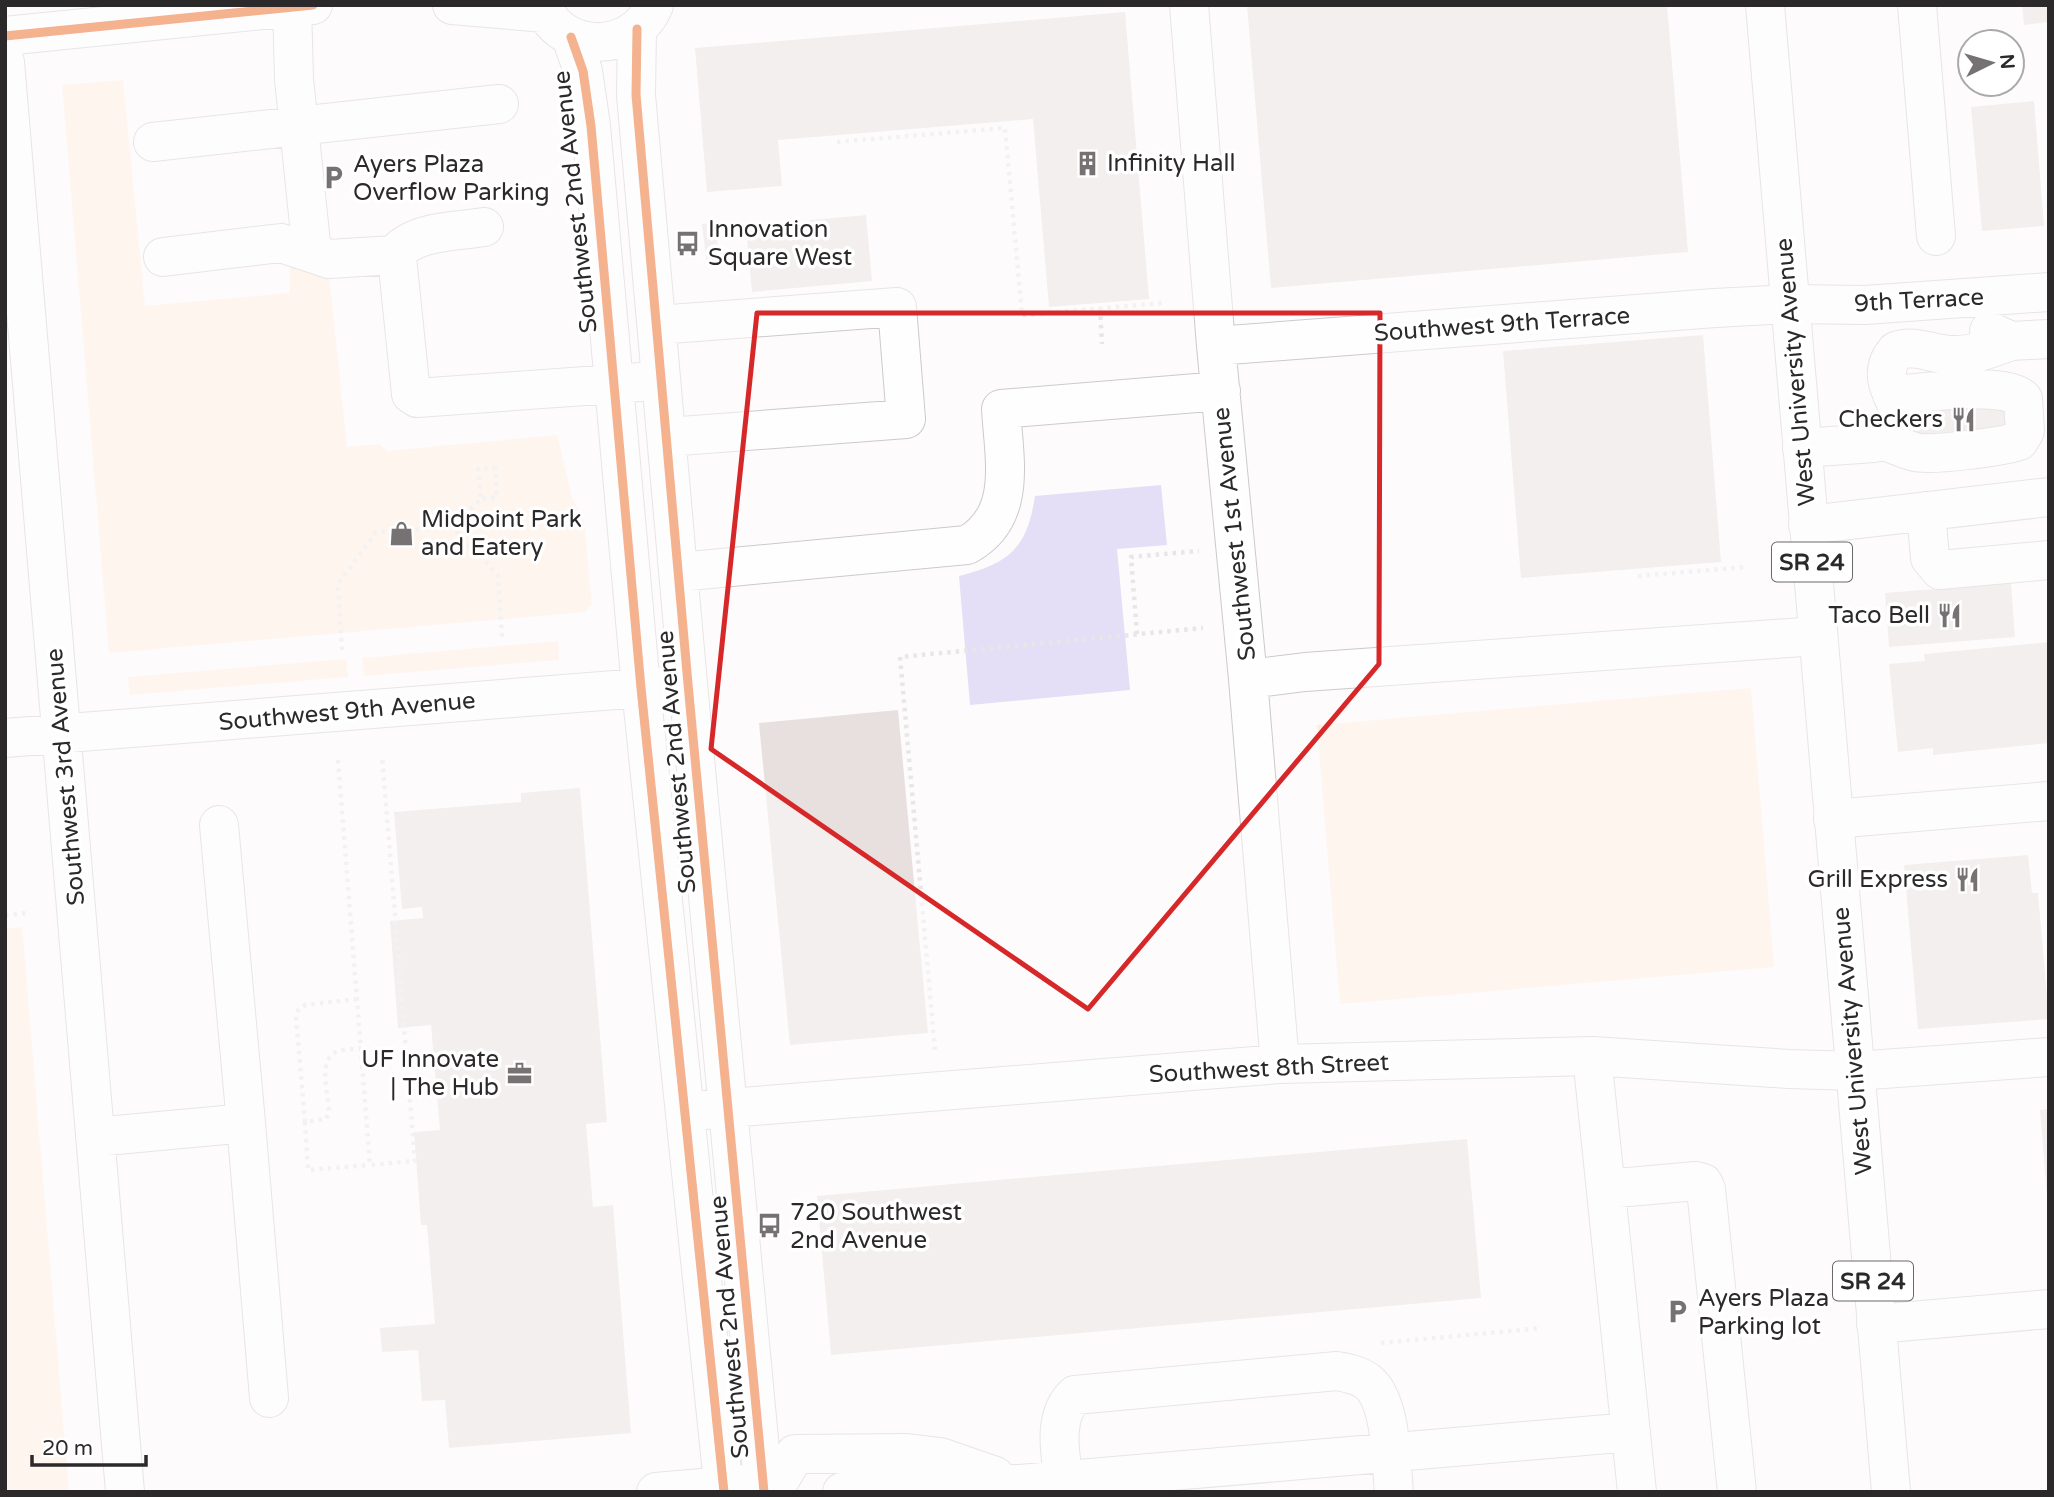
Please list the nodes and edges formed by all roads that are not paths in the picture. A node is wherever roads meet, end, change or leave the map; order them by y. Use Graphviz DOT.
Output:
graph roads {
  1 [pos="452,5"];
  2 [pos="1188,5"];
  3 [pos="1765,5"];
  4 [pos="1917,5"];
  5 [pos="299,6"];
  6 [pos="651,12"];
  7 [pos="553,18"];
  8 [pos="5,36"];
  9 [pos="5,62"];
  10 [pos="499,104"];
  11 [pos="299,126"];
  12 [pos="153,142"];
  13 [pos="484,228"];
  14 [pos="1936,236"];
  15 [pos="312,253"];
  16 [pos="394,255"];
  17 [pos="163,257"];
  18 [pos="2049,292"];
  19 [pos="1954,299"];
  20 [pos="1789,304"];
  21 [pos="657,325"];
  22 [pos="2049,339"];
  23 [pos="2011,341"];
  24 [pos="1216,346"];
  25 [pos="662,380"];
  26 [pos="614,383"];
  27 [pos="1221,391"];
  28 [pos="1892,395"];
  29 [pos="667,437"];
  30 [pos="1883,441"];
  31 [pos="1802,448"];
  32 [pos="2049,497"];
  33 [pos="1926,511"];
  34 [pos="1808,525"];
  35 [pos="2049,560"];
  36 [pos="679,572"];
  37 [pos="1818,636"];
  38 [pos="1248,679"];
  39 [pos="688,684"];
  40 [pos="640,688"];
  41 [pos="60,734"];
  42 [pos="5,738"];
  43 [pos="2049,801"];
  44 [pos="1833,819"];
  45 [pos="219,825"];
  46 [pos="1592,1056"];
  47 [pos="2049,1057"];
  48 [pos="1280,1064"];
  49 [pos="1855,1070"];
  50 [pos="727,1108"];
  51 [pos="684,1113"];
  52 [pos="246,1124"];
  53 [pos="95,1137"];
  54 [pos="1606,1189"];
  55 [pos="2049,1309"];
  56 [pos="1876,1324"];
  57 [pos="269,1398"];
  58 [pos="1631,1432"];
  59 [pos="1390,1452"];
  60 [pos="1020,1484"];
  61 [pos="1064,1486"];
  62 [pos="775,1487"];
  63 [pos="724,1489"];
  64 [pos="125,1492"];
  65 [pos="656,1492"];
  66 [pos="842,1492"];
  67 [pos="1394,1492"];
  68 [pos="1637,1492"];
  69 [pos="1737,1492"];
  70 [pos="1891,1492"];
  1 -- 7 [label="street"];
  2 -- 24 [label="street, Southwest 1st Avenue"];
  3 -- 20 [label="street, West University Avenue / SR 24"];
  4 -- 14 [label="street"];
  5 -- 8 [label="street"];
  5 -- 11 [label="street"];
  6 -- 7 [label="street"];
  6 -- 21 [label="street, Southwest 2nd Avenue"];
  7 -- 26 [label="street, Southwest 2nd Avenue"];
  9 -- 41 [label="street, Southwest 3rd Avenue"];
  10 -- 11 [label="street"];
  11 -- 12 [label="street"];
  11 -- 15 [label="street"];
  13 -- 16 [label="street"];
  15 -- 16 [label="street"];
  15 -- 17 [label="street"];
  16 -- 26 [label="street"];
  18 -- 19 [label="street, 9th Terrace"];
  19 -- 20 [label="street, 9th Terrace"];
  19 -- 23 [label="street"];
  20 -- 24 [label="street, Southwest 9th Terrace"];
  20 -- 31 [label="street, West University Avenue / SR 24"];
  21 -- 25 [label="street, Southwest 2nd Avenue"];
  21 -- 29 [label="street"];
  22 -- 23 [label="street"];
  23 -- 28 [label="street"];
  24 -- 27 [label="street, Southwest 1st Avenue"];
  25 -- 26 [label="street"];
  25 -- 29 [label="street, Southwest 2nd Avenue"];
  26 -- 40 [label="street, Southwest 2nd Avenue"];
  27 -- 36 [label="street"];
  27 -- 38 [label="street, Southwest 1st Avenue"];
  28 -- 30 [label="street"];
  28 -- 30 [label="street"];
  29 -- 36 [label="street, Southwest 2nd Avenue"];
  30 -- 31 [label="street"];
  31 -- 34 [label="street, West University Avenue / SR 24"];
  32 -- 33 [label="street"];
  33 -- 34 [label="street"];
  33 -- 35 [label="street"];
  34 -- 37 [label="street, West University Avenue / SR 24"];
  36 -- 39 [label="street, Southwest 2nd Avenue"];
  37 -- 38 [label="street"];
  37 -- 44 [label="street, West University Avenue / SR 24"];
  38 -- 48 [label="street, Southwest 1st Avenue"];
  39 -- 40 [label="street, Southwest 9th Avenue"];
  39 -- 50 [label="street, Southwest 2nd Avenue"];
  40 -- 41 [label="street, Southwest 9th Avenue"];
  40 -- 51 [label="street, Southwest 2nd Avenue"];
  41 -- 42 [label="street, Southwest 9th Avenue"];
  41 -- 53 [label="street, Southwest 3rd Avenue"];
  43 -- 44 [label="street"];
  44 -- 49 [label="street, West University Avenue / SR 24"];
  45 -- 52 [label="street"];
  46 -- 48 [label="street, Southwest 8th Street"];
  46 -- 49 [label="street, Southwest 8th Street"];
  46 -- 54 [label="street"];
  47 -- 49 [label="street, Southwest 8th Street"];
  48 -- 50 [label="street, Southwest 8th Street"];
  49 -- 56 [label="street, West University Avenue / SR 24"];
  50 -- 51 [label="street, Southwest 8th Street"];
  50 -- 62 [label="street, Southwest 2nd Avenue"];
  51 -- 63 [label="street, Southwest 2nd Avenue"];
  52 -- 53 [label="street"];
  52 -- 57 [label="street"];
  53 -- 64 [label="street, Southwest 3rd Avenue"];
  54 -- 58 [label="street"];
  54 -- 69 [label="street"];
  55 -- 56 [label="street"];
  56 -- 70 [label="street, West University Avenue / SR 24"];
  58 -- 59 [label="street"];
  58 -- 68 [label="street"];
  59 -- 61 [label="street"];
  59 -- 61 [label="street"];
  59 -- 67 [label="street"];
  60 -- 61 [label="street"];
  60 -- 62 [label="street"];
  60 -- 66 [label="street"];
  62 -- 63 [label="street"];
  63 -- 65 [label="street"];
}
